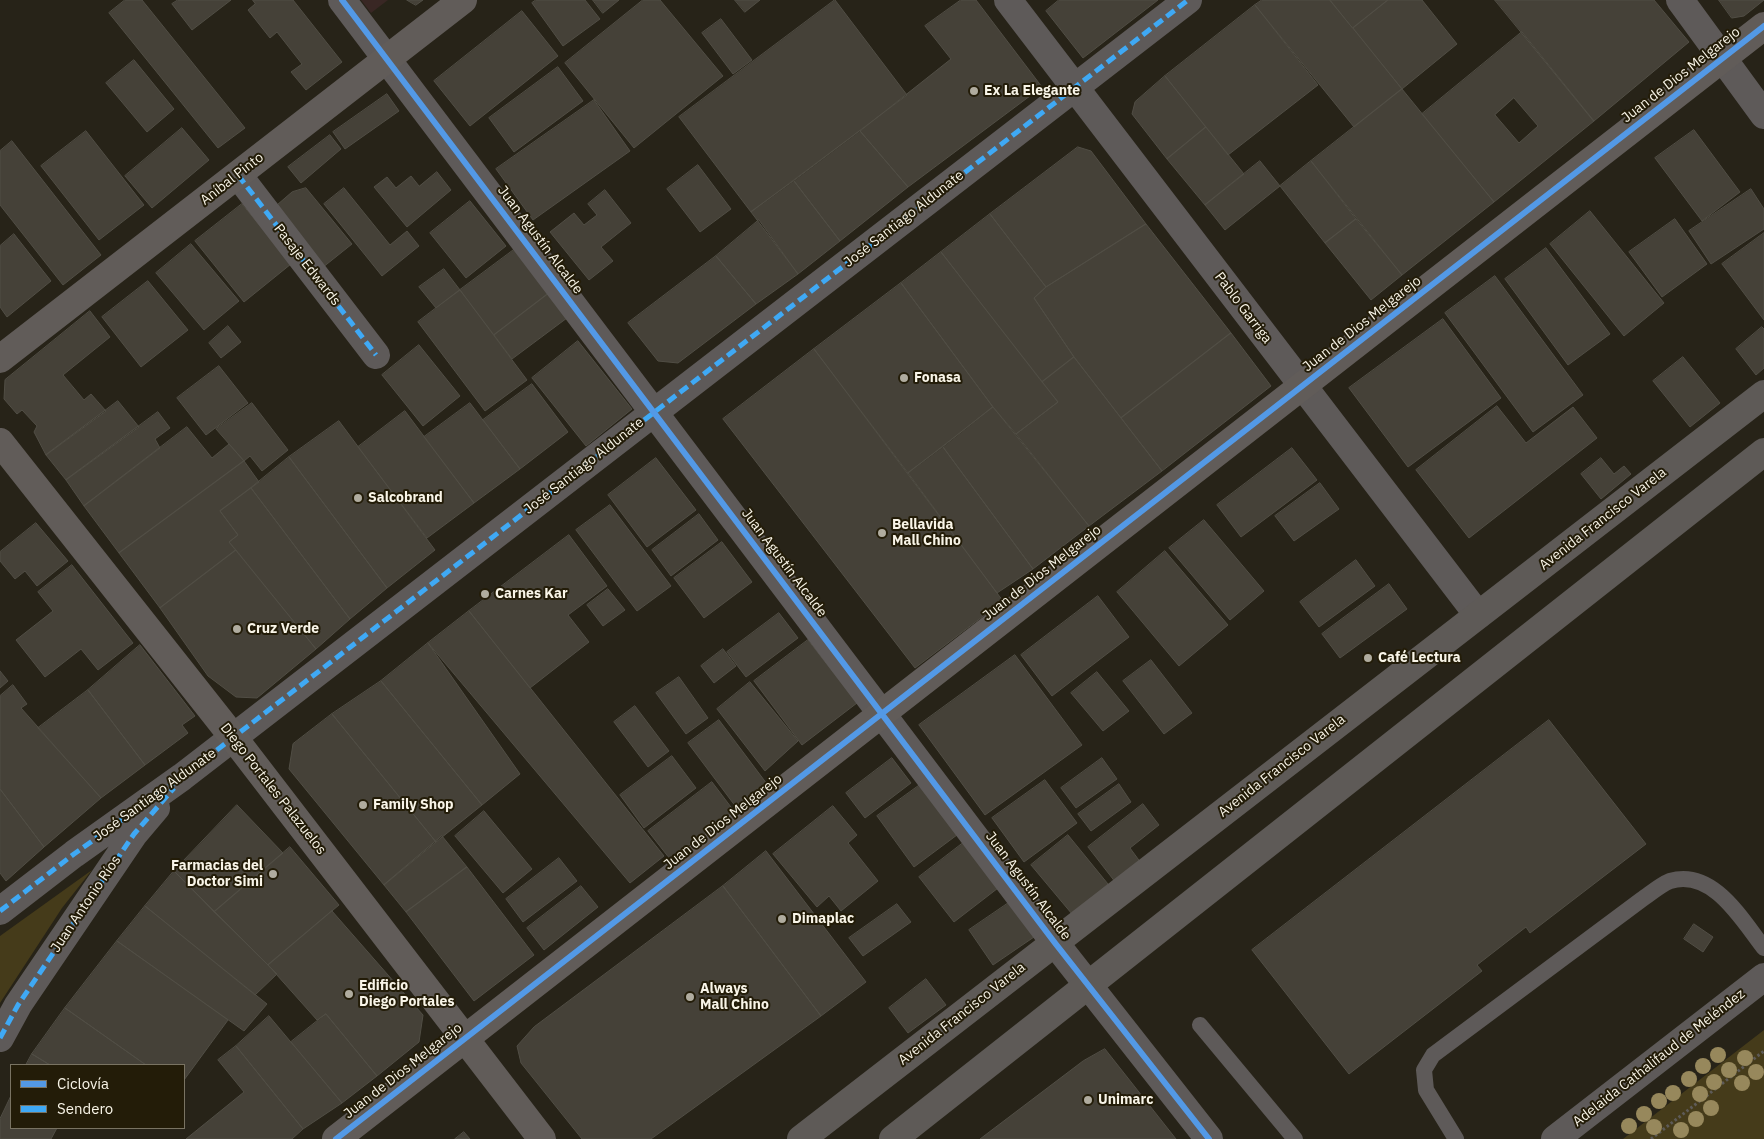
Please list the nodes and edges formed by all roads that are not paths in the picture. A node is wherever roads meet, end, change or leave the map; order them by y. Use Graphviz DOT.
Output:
graph roads {
  1 [pos="342,0"];
  2 [pos="464,0"];
  3 [pos="1008,0"];
  4 [pos="1188,0"];
  5 [pos="1680,0"];
  6 [pos="1764,26"];
  7 [pos="387,59"];
  8 [pos="1722,59"];
  9 [pos="1075,87"];
  10 [pos="1764,115"];
  11 [pos="238,175"];
  12 [pos="376,355"];
  13 [pos="0,359"];
  14 [pos="1302,386"];
  15 [pos="1764,394"];
  16 [pos="654,412"];
  17 [pos="0,442"];
  18 [pos="1764,452"];
  19 [pos="1478,615"];
  20 [pos="882,714"];
  21 [pos="233,737"];
  22 [pos="182,778"];
  23 [pos="0,911"];
  24 [pos="1055,943"];
  25 [pos="1764,948"];
  26 [pos="1764,977"];
  27 [pos="1088,986"];
  28 [pos="1200,1025"];
  29 [pos="0,1038"];
  30 [pos="465,1038"];
  31 [pos="336,1139"];
  32 [pos="542,1139"];
  33 [pos="801,1139"];
  34 [pos="893,1139"];
  35 [pos="1209,1139"];
  36 [pos="1295,1139"];
  37 [pos="1456,1139"];
  38 [pos="1555,1139"];
  1 -- 7 [label="street, Juan Agustín Alcalde"];
  2 -- 7 [label="street, Aníbal Pinto"];
  3 -- 9 [label="street, Pablo Garriga"];
  4 -- 9 [label="street, José Santiago Aldunate"];
  5 -- 8 [label="street"];
  6 -- 8 [label="street, Juan de Dios Melgarejo"];
  7 -- 11 [label="street, Aníbal Pinto"];
  7 -- 16 [label="street, Juan Agustín Alcalde"];
  8 -- 10 [label="street"];
  8 -- 14 [label="street, Juan de Dios Melgarejo"];
  9 -- 14 [label="street, Pablo Garriga"];
  9 -- 16 [label="street, José Santiago Aldunate"];
  11 -- 12 [label="street, Pasaje Edwards"];
  11 -- 13 [label="street, Aníbal Pinto"];
  14 -- 19 [label="street, Pablo Garriga"];
  14 -- 20 [label="street, Juan de Dios Melgarejo"];
  15 -- 19 [label="main road, Avenida Francisco Varela"];
  16 -- 20 [label="street, Juan Agustín Alcalde"];
  16 -- 21 [label="street, José Santiago Aldunate"];
  17 -- 21 [label="street, Diego Portales Palazuelos"];
  18 -- 27 [label="main road"];
  19 -- 24 [label="main road, Avenida Francisco Varela"];
  20 -- 24 [label="street, Juan Agustín Alcalde"];
  20 -- 30 [label="street, Juan de Dios Melgarejo"];
  21 -- 22 [label="street, José Santiago Aldunate"];
  21 -- 30 [label="street, Diego Portales Palazuelos"];
  22 -- 23 [label="street, José Santiago Aldunate"];
  22 -- 29 [label="street, Juan Antonio Ríos"];
  24 -- 27 [label="street, Juan Agustín Alcalde"];
  24 -- 33 [label="main road, Avenida Francisco Varela"];
  25 -- 37 [label="lane"];
  26 -- 38 [label="street, Adelaida Cathalifaud de Meléndez"];
  27 -- 34 [label="main road"];
  27 -- 35 [label="street, Juan Agustín Alcalde"];
  28 -- 36 [label="lane"];
  30 -- 31 [label="street, Juan de Dios Melgarejo"];
  30 -- 32 [label="street, Diego Portales Palazuelos"];
}
